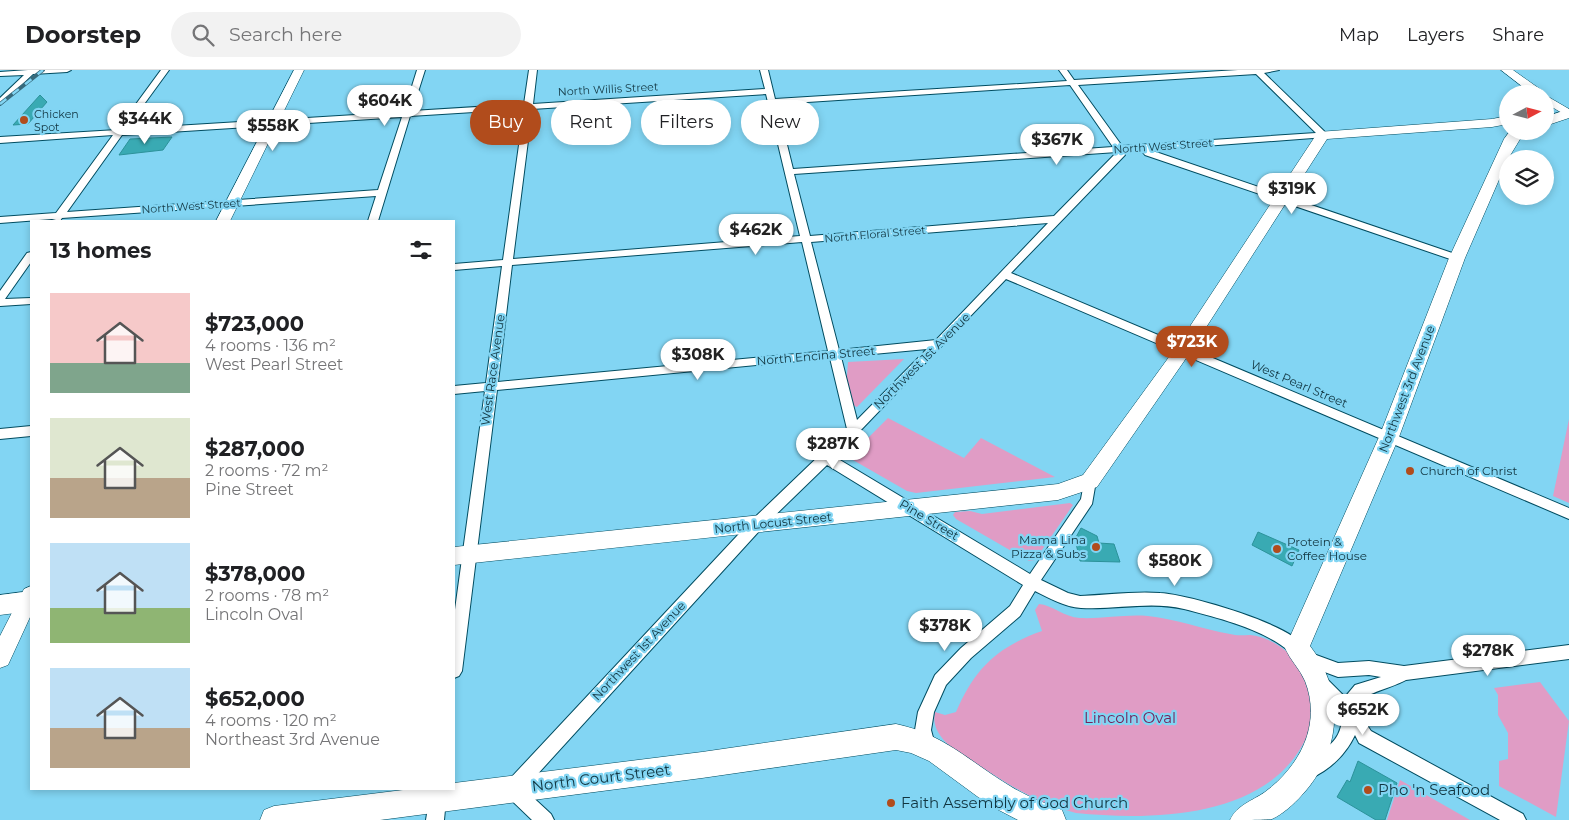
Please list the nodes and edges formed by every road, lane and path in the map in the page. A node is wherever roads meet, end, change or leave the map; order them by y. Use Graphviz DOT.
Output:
graph roads {
  1 [pos="67,70"];
  2 [pos="165,70"];
  3 [pos="299,70"];
  4 [pos="422,70"];
  5 [pos="533,70"];
  6 [pos="764,70"];
  7 [pos="1063,70"];
  8 [pos="1275,70"];
  9 [pos="1506,70"];
  10 [pos="32,71"];
  11 [pos="1258,71"];
  12 [pos="1222,72"];
  13 [pos="0,74"];
  14 [pos="1072,83"];
  15 [pos="1527,85"];
  16 [pos="769,91"];
  17 [pos="528,100"];
  18 [pos="771,100"];
  19 [pos="804,100"];
  20 [pos="0,103"];
  21 [pos="1554,104"];
  22 [pos="541,105"];
  23 [pos="470,110"];
  24 [pos="1554,112"];
  25 [pos="1568,113"];
  26 [pos="408,114"];
  27 [pos="1554,118"];
  28 [pos="273,122"];
  29 [pos="1499,125"];
  30 [pos="120,132"];
  31 [pos="1323,135"];
  32 [pos="0,140"];
  33 [pos="1507,140"];
  34 [pos="522,145"];
  35 [pos="782,145"];
  36 [pos="1144,148"];
  37 [pos="1119,149"];
  38 [pos="788,172"];
  39 [pos="382,193"];
  40 [pos="1283,198"];
  41 [pos="232,203"];
  42 [pos="57,219"];
  43 [pos="1057,219"];
  44 [pos="0,220"];
  45 [pos="224,220"];
  46 [pos="373,220"];
  47 [pos="805,240"];
  48 [pos="30,256"];
  49 [pos="1457,258"];
  50 [pos="507,263"];
  51 [pos="455,267"];
  52 [pos="1006,275"];
  53 [pos="0,299"];
  54 [pos="30,301"];
  55 [pos="0,303"];
  56 [pos="939,344"];
  57 [pos="1182,350"];
  58 [pos="834,355"];
  59 [pos="491,386"];
  60 [pos="455,390"];
  61 [pos="853,430"];
  62 [pos="30,431"];
  63 [pos="0,434"];
  64 [pos="1389,437"];
  65 [pos="826,458"];
  66 [pos="1090,481"];
  67 [pos="908,508"];
  68 [pos="1569,514"];
  69 [pos="756,525"];
  70 [pos="461,555"];
  71 [pos="1032,582"];
  72 [pos="30,599"];
  73 [pos="0,605"];
  74 [pos="1301,652"];
  75 [pos="1569,652"];
  76 [pos="455,654"];
  77 [pos="0,658"];
  78 [pos="1404,673"];
  79 [pos="1318,680"];
  80 [pos="1350,713"];
  81 [pos="1365,737"];
  82 [pos="1344,742"];
  83 [pos="927,744"];
  84 [pos="1300,778"];
  85 [pos="512,789"];
  86 [pos="1000,796"];
  87 [pos="437,803"];
  88 [pos="274,820"];
  89 [pos="545,820"];
  90 [pos="1023,820"];
  91 [pos="1052,820"];
  92 [pos="1244,820"];
  93 [pos="1517,820"];
  1 -- 10 [label="street"];
  2 -- 30 [label="street"];
  3 -- 28 [label="main road"];
  4 -- 26 [label="street"];
  5 -- 17 [label="street, West Race Avenue"];
  6 -- 16 [label="street"];
  7 -- 14 [label="street"];
  8 -- 11 [label="street"];
  9 -- 15 [label="main road"];
  10 -- 13 [label="street"];
  10 -- 20 [label="street"];
  11 -- 12 [label="street"];
  11 -- 31 [label="street"];
  12 -- 14 [label="street"];
  14 -- 19 [label="street"];
  14 -- 37 [label="street"];
  16 -- 18 [label="street"];
  16 -- 22 [label="street, North Willis Street"];
  21 -- 25 [label="main road"];
  23 -- 26 [label="street, North Willis Street"];
  24 -- 25 [label="main road"];
  25 -- 27 [label="main road"];
  26 -- 28 [label="street, North Willis Street"];
  26 -- 39 [label="street"];
  28 -- 30 [label="street, North Willis Street"];
  28 -- 41 [label="main road"];
  29 -- 31 [label="main road, North West Street"];
  30 -- 32 [label="street, North Willis Street"];
  30 -- 42 [label="street"];
  31 -- 36 [label="street, North West Street"];
  31 -- 40 [label="main road"];
  33 -- 49 [label="main road, Northwest 3rd Avenue"];
  34 -- 50 [label="street, West Race Avenue"];
  35 -- 38 [label="street"];
  36 -- 37 [label="street, North West Street"];
  36 -- 40 [label="street"];
  37 -- 38 [label="street, North West Street"];
  37 -- 43 [label="street, Northwest 1st Avenue"];
  38 -- 47 [label="street"];
  39 -- 41 [label="street, North West Street"];
  39 -- 46 [label="street"];
  40 -- 49 [label="street"];
  40 -- 57 [label="main road"];
  41 -- 42 [label="street, North West Street"];
  41 -- 45 [label="main road"];
  42 -- 44 [label="street, North West Street"];
  43 -- 47 [label="street, North Floral Street"];
  43 -- 52 [label="street, Northwest 1st Avenue"];
  47 -- 50 [label="street, North Floral Street"];
  47 -- 58 [label="street"];
  48 -- 53 [label="street"];
  49 -- 64 [label="main road, Northwest 3rd Avenue"];
  50 -- 51 [label="street, North Floral Street"];
  50 -- 59 [label="street, West Race Avenue"];
  52 -- 56 [label="street, Northwest 1st Avenue"];
  52 -- 57 [label="street, West Pearl Street"];
  54 -- 55 [label="street"];
  56 -- 58 [label="street, North Encina Street"];
  56 -- 61 [label="street, Northwest 1st Avenue"];
  57 -- 64 [label="street, West Pearl Street"];
  57 -- 66 [label="main road"];
  58 -- 59 [label="street, North Encina Street"];
  58 -- 61 [label="street"];
  59 -- 60 [label="street, North Encina Street"];
  59 -- 70 [label="street, West Race Avenue"];
  61 -- 65 [label="street, Northwest 1st Avenue"];
  62 -- 63 [label="street"];
  64 -- 68 [label="street, West Pearl Street"];
  64 -- 74 [label="main road, Northwest 3rd Avenue"];
  65 -- 67 [label="street, Pine Street"];
  65 -- 69 [label="street, Northwest 1st Avenue"];
  66 -- 67 [label="main road, North Locust Street"];
  66 -- 71 [label="street"];
  67 -- 69 [label="main road, North Locust Street"];
  67 -- 71 [label="street, Pine Street"];
  69 -- 70 [label="main road, North Locust Street"];
  69 -- 85 [label="street, Northwest 1st Avenue"];
  70 -- 76 [label="street, West Race Avenue"];
  71 -- 74 [label="street"];
  71 -- 83 [label="street"];
  72 -- 73 [label="main road"];
  72 -- 77 [label="main road"];
  74 -- 78 [label="street"];
  74 -- 79 [label="main road"];
  75 -- 78 [label="street"];
  78 -- 80 [label="street"];
  79 -- 80 [label="street"];
  79 -- 84 [label="main road"];
  80 -- 81 [label="street"];
  80 -- 82 [label="street"];
  81 -- 82 [label="street"];
  81 -- 93 [label="street"];
  82 -- 84 [label="street"];
  83 -- 85 [label="main road, North Court Street"];
  83 -- 86 [label="main road"];
  84 -- 92 [label="main road"];
  85 -- 87 [label="main road, North Court Street"];
  85 -- 89 [label="street"];
  86 -- 90 [label="street"];
  86 -- 91 [label="main road"];
  87 -- 88 [label="main road, North Court Street"];
}
